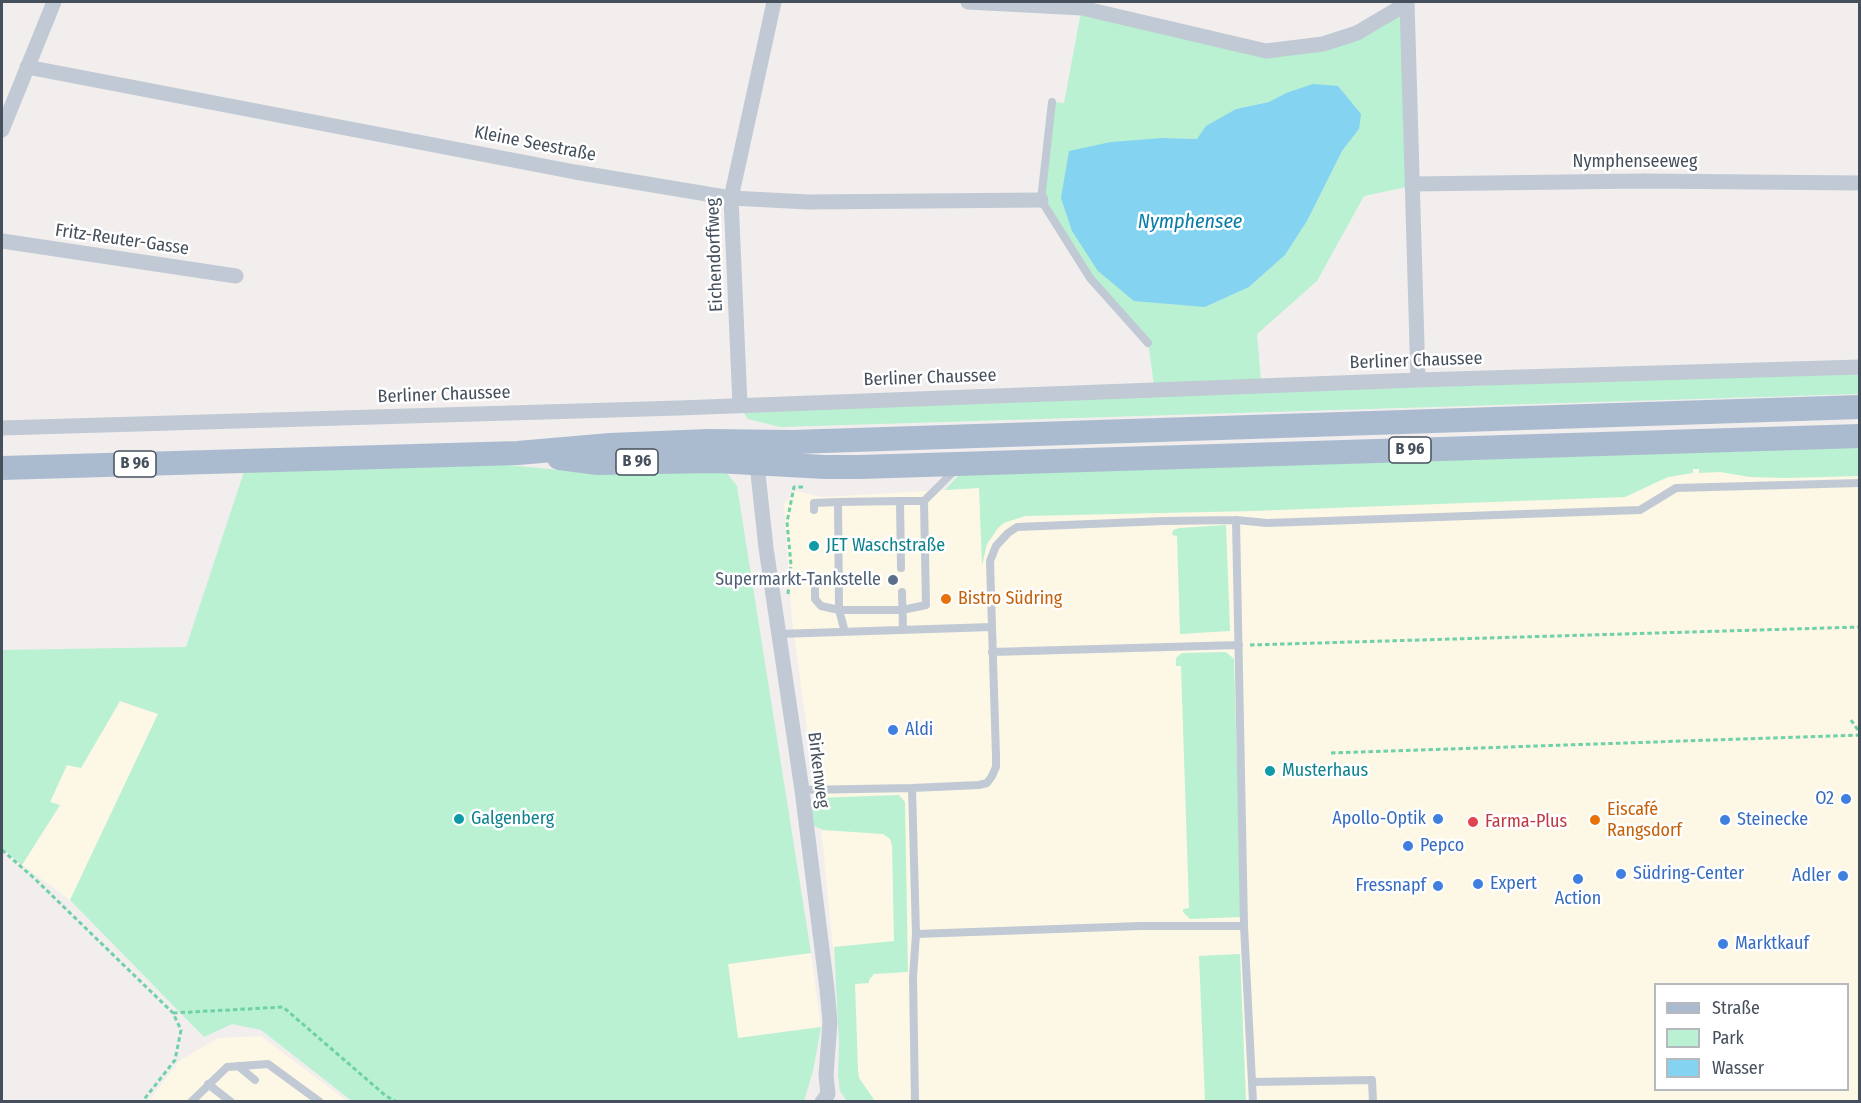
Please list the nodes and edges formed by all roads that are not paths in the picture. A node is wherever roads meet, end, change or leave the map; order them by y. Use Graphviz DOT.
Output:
graph roads {
  1 [pos="54,2"];
  2 [pos="774,2"];
  3 [pos="968,2"];
  4 [pos="1407,3"];
  5 [pos="27,67"];
  6 [pos="1052,102"];
  7 [pos="2,130"];
  8 [pos="1860,183"];
  9 [pos="1412,184"];
  10 [pos="731,198"];
  11 [pos="1041,200"];
  12 [pos="2,241"];
  13 [pos="236,276"];
  14 [pos="1148,342"];
  15 [pos="1860,367"];
  16 [pos="1418,380"];
  17 [pos="740,405"];
  18 [pos="1860,407"];
  19 [pos="2,428"];
  20 [pos="1860,436"];
  21 [pos="756,453"];
  22 [pos="961,464"];
  23 [pos="2,468"];
  24 [pos="1860,483"];
  25 [pos="900,501"];
  26 [pos="924,501"];
  27 [pos="838,502"];
  28 [pos="814,510"];
  29 [pos="1236,520"];
  30 [pos="901,568"];
  31 [pos="815,582"];
  32 [pos="902,592"];
  33 [pos="839,610"];
  34 [pos="902,610"];
  35 [pos="992,627"];
  36 [pos="777,628"];
  37 [pos="903,630"];
  38 [pos="845,632"];
  39 [pos="1239,645"];
  40 [pos="992,652"];
  41 [pos="912,788"];
  42 [pos="802,790"];
  43 [pos="1244,926"];
  44 [pos="916,934"];
  45 [pos="238,1066"];
  46 [pos="255,1080"];
  47 [pos="1253,1082"];
  48 [pos="208,1084"];
  49 [pos="828,1099"];
  50 [pos="190,1101"];
  51 [pos="231,1101"];
  52 [pos="320,1101"];
  53 [pos="915,1101"];
  54 [pos="1253,1101"];
  55 [pos="1373,1101"];
  1 -- 5 [label="street"];
  2 -- 10 [label="street, Eichendorffweg"];
  3 -- 4 [label="street"];
  4 -- 9 [label="street"];
  5 -- 7 [label="street"];
  5 -- 10 [label="street, Kleine Seestraße"];
  6 -- 11 [label="lane"];
  8 -- 9 [label="street, Nymphenseeweg"];
  9 -- 16 [label="street"];
  10 -- 11 [label="street, Kleine Seestraße"];
  10 -- 17 [label="street, Eichendorffweg"];
  11 -- 14 [label="lane"];
  12 -- 13 [label="street, Fritz-Reuter-Gasse"];
  15 -- 16 [label="street, Berliner Chaussee"];
  16 -- 17 [label="street, Berliner Chaussee"];
  17 -- 19 [label="street, Berliner Chaussee"];
  18 -- 21 [label="main road, B 96"];
  20 -- 22 [label="main road, B 96"];
  21 -- 22 [label="main road, B 96"];
  21 -- 23 [label="main road, B 96"];
  21 -- 36 [label="street, Birkenweg"];
  22 -- 26 [label="lane"];
  24 -- 29 [label="lane"];
  25 -- 26 [label="lane"];
  25 -- 27 [label="lane"];
  25 -- 30 [label="lane"];
  26 -- 34 [label="lane"];
  27 -- 28 [label="lane"];
  27 -- 33 [label="lane"];
  29 -- 35 [label="lane"];
  29 -- 39 [label="lane"];
  31 -- 33 [label="lane"];
  32 -- 34 [label="lane"];
  33 -- 34 [label="lane"];
  33 -- 38 [label="lane"];
  34 -- 37 [label="lane"];
  35 -- 37 [label="lane"];
  35 -- 40 [label="lane"];
  36 -- 38 [label="lane"];
  36 -- 42 [label="street, Birkenweg"];
  37 -- 38 [label="lane"];
  39 -- 40 [label="lane"];
  39 -- 43 [label="lane"];
  40 -- 41 [label="lane"];
  41 -- 42 [label="lane"];
  41 -- 44 [label="lane"];
  42 -- 49 [label="street, Birkenweg"];
  43 -- 44 [label="lane"];
  43 -- 47 [label="lane"];
  44 -- 53 [label="lane"];
  45 -- 46 [label="lane"];
  45 -- 48 [label="lane"];
  45 -- 52 [label="lane"];
  47 -- 54 [label="lane"];
  47 -- 55 [label="lane"];
  48 -- 50 [label="lane"];
  48 -- 51 [label="lane"];
}
